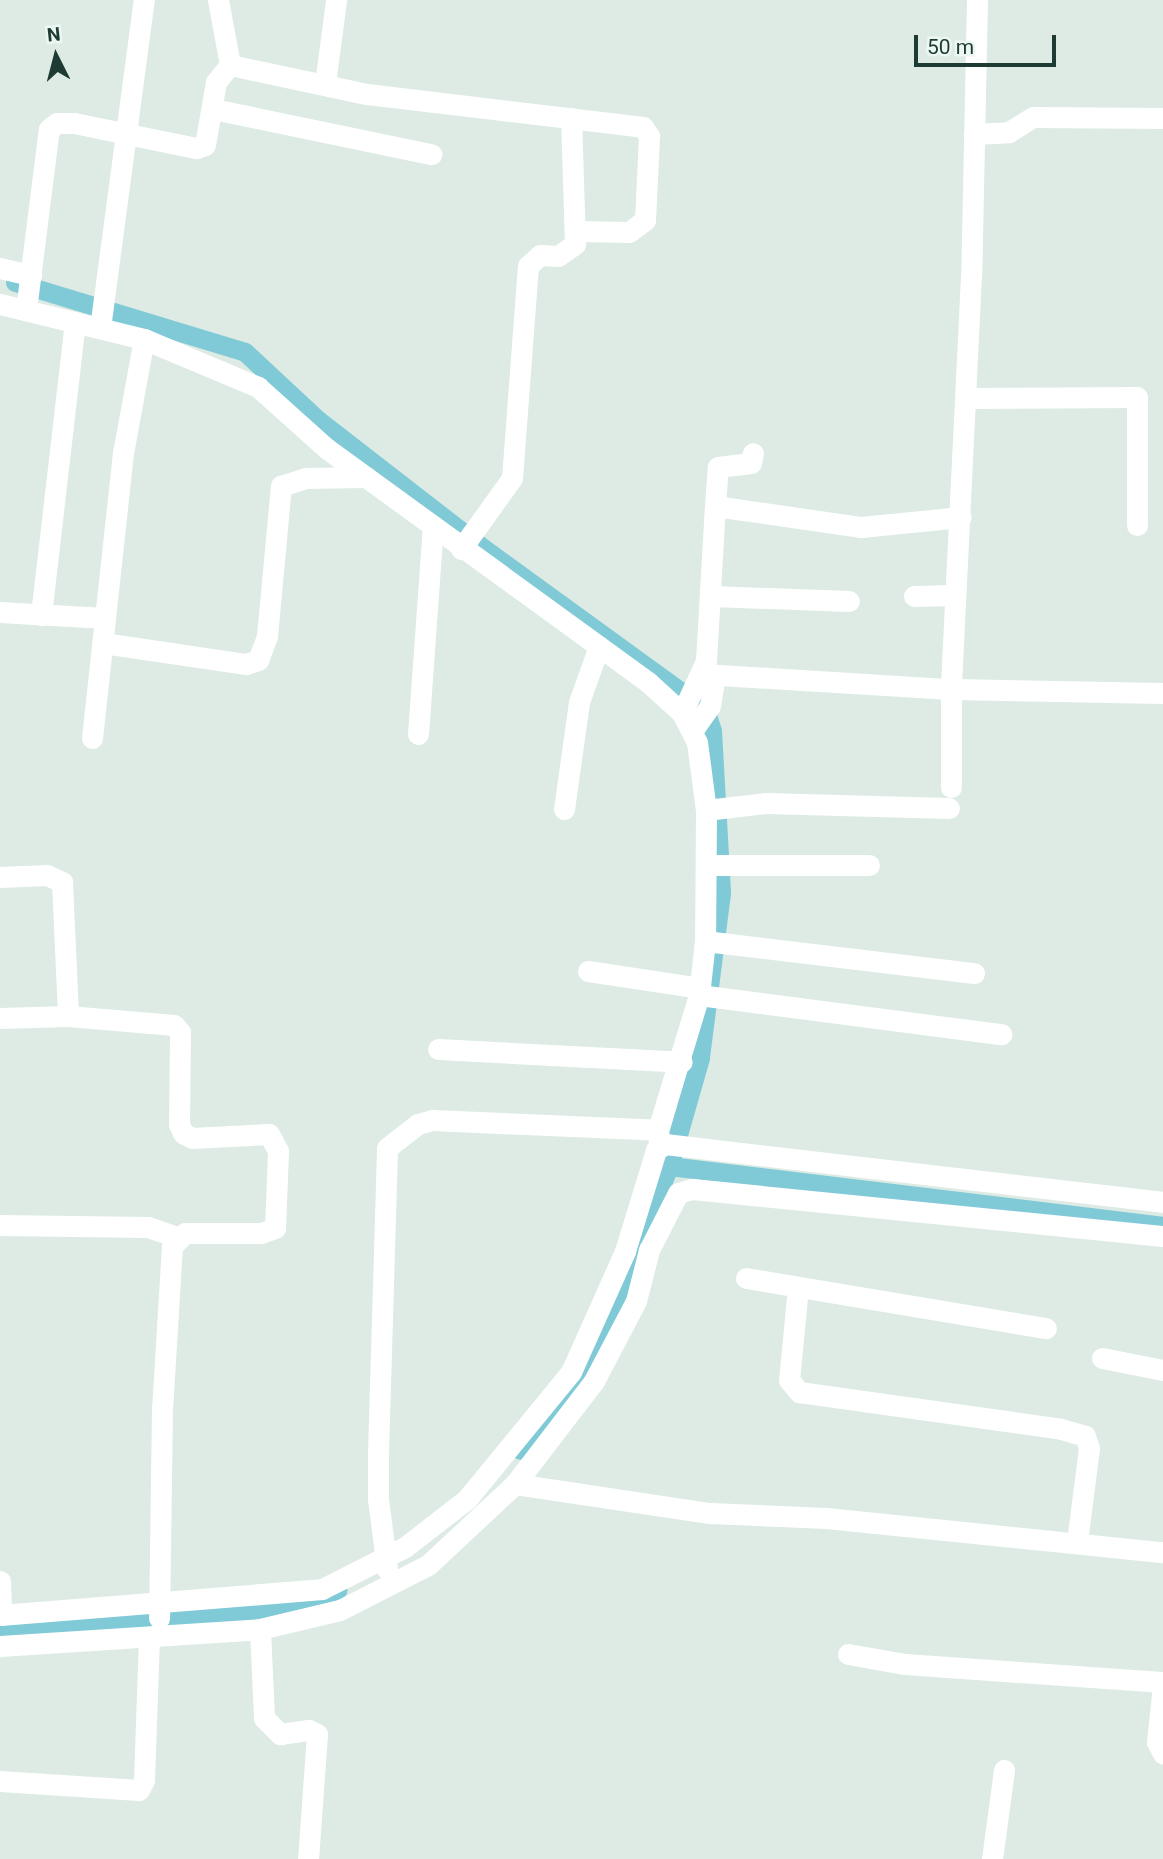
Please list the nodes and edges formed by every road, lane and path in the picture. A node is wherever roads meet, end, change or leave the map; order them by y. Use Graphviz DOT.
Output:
graph roads {
  1 [pos="144,0"];
  2 [pos="218,0"];
  3 [pos="336,0"];
  4 [pos="977,0"];
  5 [pos="230,65"];
  6 [pos="325,84"];
  7 [pos="213,109"];
  8 [pos="571,118"];
  9 [pos="1163,118"];
  10 [pos="124,132"];
  11 [pos="974,134"];
  12 [pos="431,154"];
  13 [pos="577,231"];
  14 [pos="0,268"];
  15 [pos="28,292"];
  16 [pos="0,304"];
  17 [pos="102,314"];
  18 [pos="75,322"];
  19 [pos="144,339"];
  20 [pos="966,398"];
  21 [pos="753,453"];
  22 [pos="366,477"];
  23 [pos="715,506"];
  24 [pos="961,517"];
  25 [pos="1137,525"];
  26 [pos="433,527"];
  27 [pos="468,539"];
  28 [pos="710,596"];
  29 [pos="914,596"];
  30 [pos="954,596"];
  31 [pos="849,601"];
  32 [pos="0,612"];
  33 [pos="41,615"];
  34 [pos="105,618"];
  35 [pos="103,643"];
  36 [pos="599,646"];
  37 [pos="701,680"];
  38 [pos="951,689"];
  39 [pos="1163,693"];
  40 [pos="688,717"];
  41 [pos="418,734"];
  42 [pos="92,738"];
  43 [pos="564,809"];
  44 [pos="715,809"];
  45 [pos="869,865"];
  46 [pos="718,866"];
  47 [pos="0,877"];
  48 [pos="714,942"];
  49 [pos="588,971"];
  50 [pos="974,973"];
  51 [pos="705,993"];
  52 [pos="68,1016"];
  53 [pos="0,1018"];
  54 [pos="1001,1034"];
  55 [pos="438,1049"];
  56 [pos="682,1062"];
  57 [pos="667,1142"];
  58 [pos="1163,1202"];
  59 [pos="0,1225"];
  60 [pos="1163,1236"];
  61 [pos="177,1237"];
  62 [pos="746,1278"];
  63 [pos="797,1287"];
  64 [pos="1046,1328"];
  65 [pos="1102,1358"];
  66 [pos="1163,1370"];
  67 [pos="515,1484"];
  68 [pos="1077,1542"];
  69 [pos="1163,1552"];
  70 [pos="388,1570"];
  71 [pos="0,1581"];
  72 [pos="0,1615"];
  73 [pos="157,1625"];
  74 [pos="260,1629"];
  75 [pos="0,1646"];
  76 [pos="848,1654"];
  77 [pos="1163,1683"];
  78 [pos="1163,1754"];
  79 [pos="1004,1770"];
  80 [pos="0,1782"];
  81 [pos="308,1859"];
  82 [pos="992,1859"];
  1 -- 10 [label="street"];
  2 -- 5 [label="street"];
  3 -- 6 [label="street"];
  4 -- 11 [label="street"];
  5 -- 6 [label="street"];
  5 -- 7 [label="street"];
  6 -- 8 [label="street"];
  7 -- 10 [label="street"];
  7 -- 12 [label="street"];
  8 -- 13 [label="street"];
  8 -- 13 [label="street"];
  9 -- 11 [label="street"];
  10 -- 15 [label="street"];
  10 -- 17 [label="street"];
  11 -- 20 [label="street"];
  13 -- 27 [label="street"];
  14 -- 15 [label="street"];
  15 -- 16 [label="street"];
  15 -- 18 [label="street"];
  17 -- 18 [label="street"];
  17 -- 19 [label="street"];
  18 -- 33 [label="street"];
  19 -- 22 [label="street"];
  19 -- 34 [label="street"];
  20 -- 24 [label="street"];
  20 -- 25 [label="street"];
  21 -- 23 [label="street"];
  22 -- 26 [label="street"];
  22 -- 35 [label="street"];
  23 -- 24 [label="street"];
  23 -- 28 [label="street"];
  24 -- 30 [label="street"];
  26 -- 27 [label="street"];
  26 -- 41 [label="street"];
  27 -- 36 [label="street"];
  28 -- 31 [label="street"];
  28 -- 37 [label="street"];
  29 -- 30 [label="street"];
  30 -- 38 [label="street"];
  32 -- 33 [label="street"];
  33 -- 34 [label="street"];
  34 -- 35 [label="street"];
  35 -- 42 [label="street"];
  36 -- 40 [label="street"];
  36 -- 43 [label="street"];
  37 -- 38 [label="street"];
  37 -- 40 [label="street"];
  38 -- 39 [label="street"];
  38 -- 44 [label="street"];
  40 -- 44 [label="street"];
  44 -- 46 [label="street"];
  45 -- 46 [label="street"];
  46 -- 48 [label="street"];
  47 -- 52 [label="street"];
  48 -- 50 [label="street"];
  48 -- 51 [label="street"];
  49 -- 51 [label="street"];
  51 -- 54 [label="street"];
  51 -- 56 [label="street"];
  52 -- 53 [label="street"];
  52 -- 61 [label="street"];
  55 -- 56 [label="street"];
  56 -- 57 [label="street"];
  57 -- 58 [label="street"];
  57 -- 70 [label="street"];
  57 -- 70 [label="street"];
  59 -- 61 [label="street"];
  60 -- 67 [label="street"];
  61 -- 73 [label="street"];
  62 -- 63 [label="street"];
  63 -- 64 [label="street"];
  63 -- 68 [label="street"];
  65 -- 66 [label="street"];
  67 -- 68 [label="street"];
  67 -- 70 [label="street"];
  68 -- 69 [label="street"];
  70 -- 73 [label="street"];
  70 -- 74 [label="street"];
  71 -- 72 [label="street"];
  72 -- 73 [label="street"];
  73 -- 74 [label="street"];
  73 -- 75 [label="street"];
  73 -- 80 [label="street"];
  74 -- 81 [label="street"];
  76 -- 77 [label="street"];
  77 -- 78 [label="street"];
  79 -- 82 [label="street"];
}
